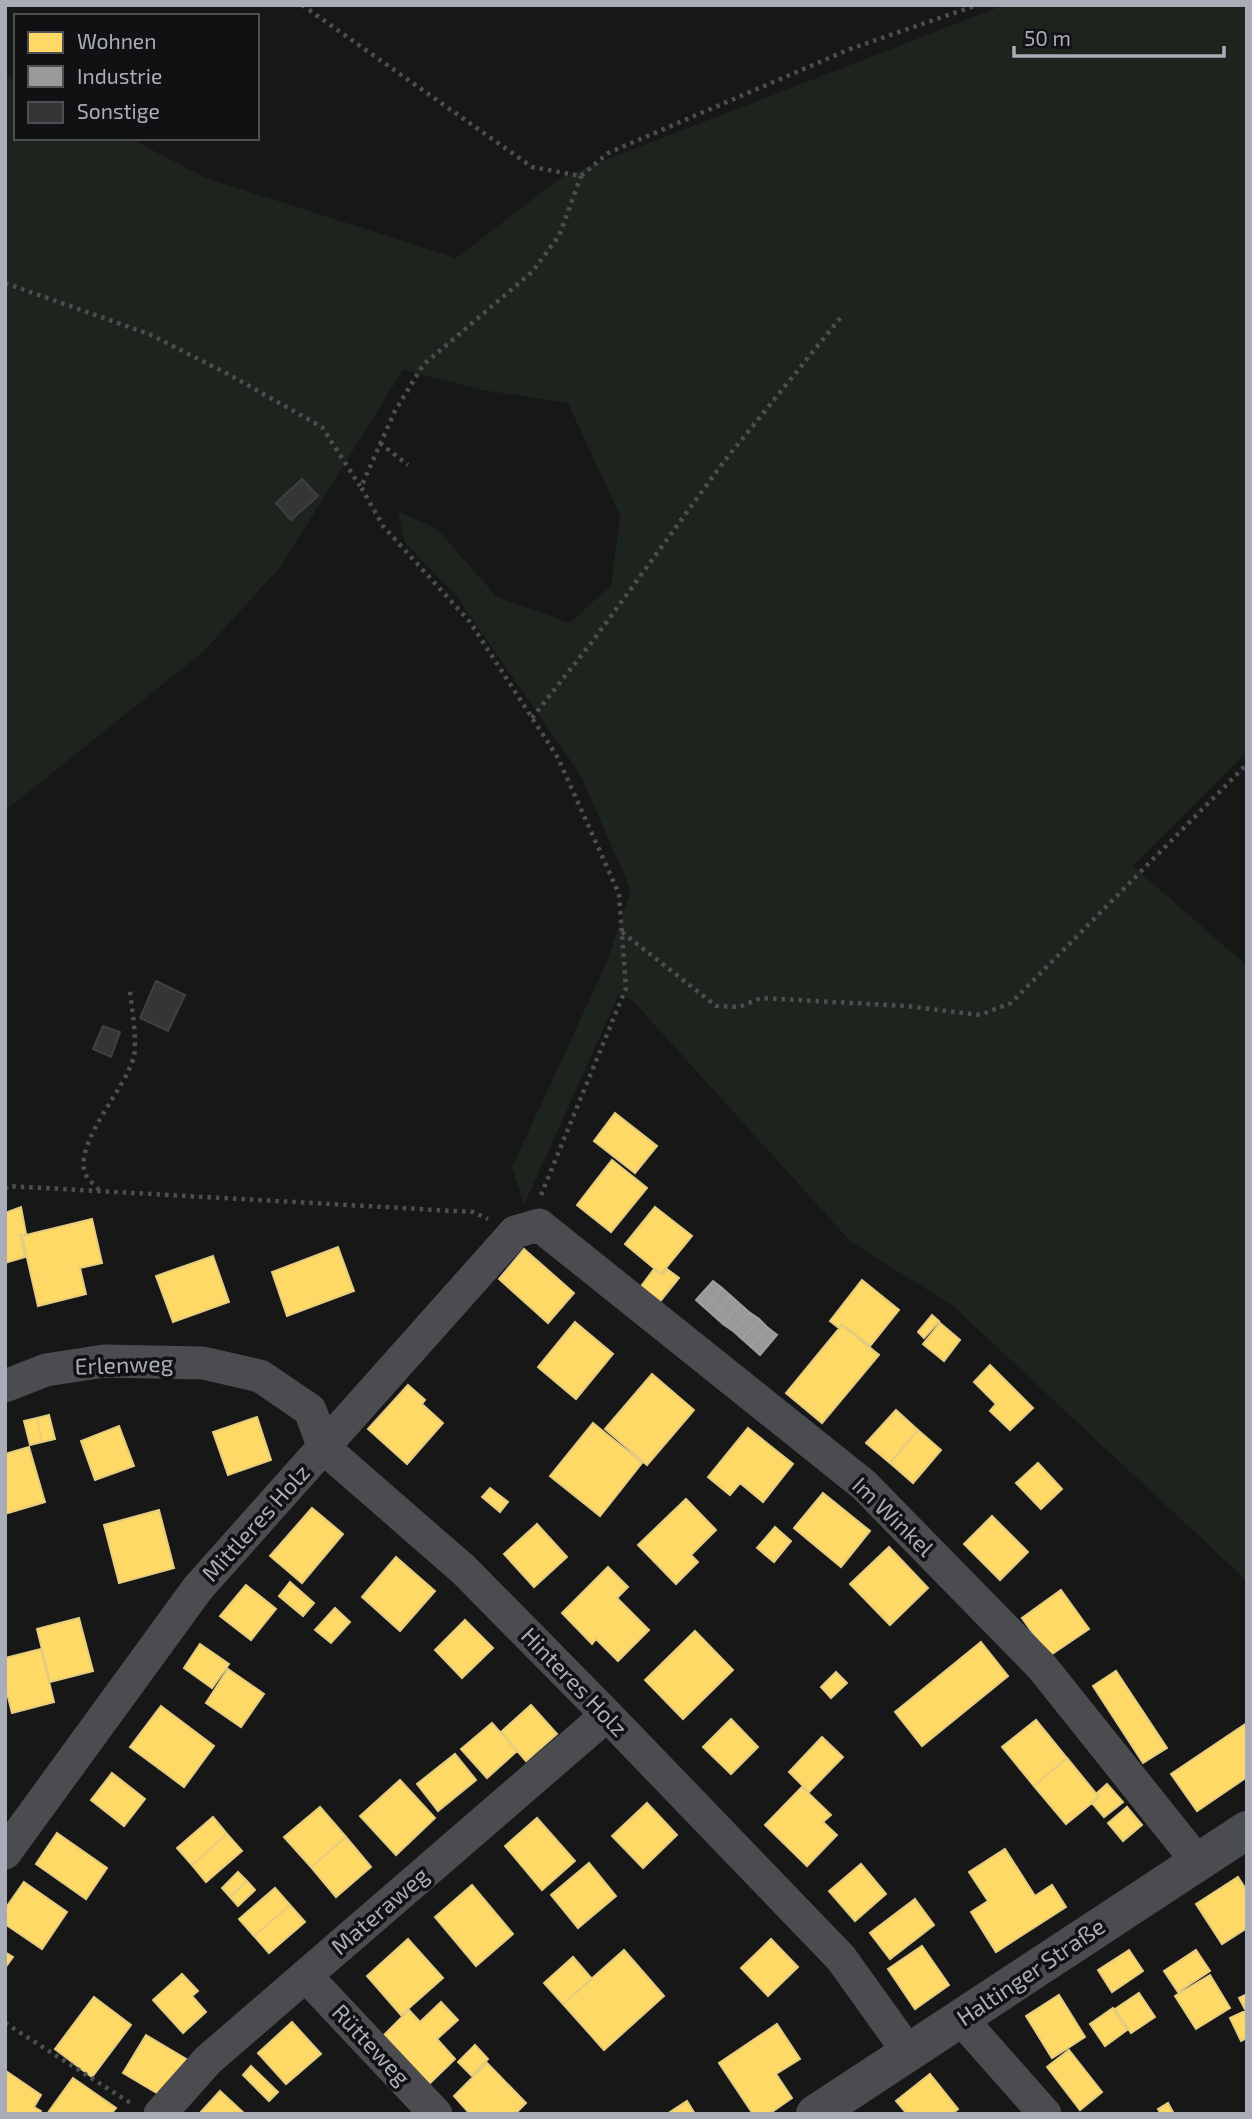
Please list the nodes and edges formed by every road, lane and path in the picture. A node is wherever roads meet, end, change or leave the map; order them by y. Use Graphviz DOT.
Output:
graph roads {
  1 [pos="302,5"];
  2 [pos="977,5"];
  3 [pos="581,176"];
  4 [pos="5,283"];
  5 [pos="841,317"];
  6 [pos="380,443"];
  7 [pos="408,465"];
  8 [pos="360,487"];
  9 [pos="532,718"];
  10 [pos="1247,764"];
  11 [pos="622,931"];
  12 [pos="131,991"];
  13 [pos="5,1189"];
  14 [pos="99,1191"];
  15 [pos="527,1228"];
  16 [pos="203,1363"];
  17 [pos="5,1386"];
  18 [pos="324,1448"];
  19 [pos="607,1715"];
  20 [pos="1247,1830"];
  21 [pos="5,1853"];
  22 [pos="1197,1861"];
  23 [pos="306,1976"];
  24 [pos="961,2019"];
  25 [pos="5,2023"];
  26 [pos="909,2053"];
  27 [pos="149,2110"];
  28 [pos="436,2114"];
  29 [pos="815,2114"];
  30 [pos="1045,2114"];
  1 -- 3 [label="path"];
  2 -- 3 [label="path"];
  3 -- 6 [label="path"];
  4 -- 8 [label="path"];
  5 -- 9 [label="path"];
  6 -- 7 [label="path"];
  6 -- 8 [label="path"];
  8 -- 9 [label="path"];
  9 -- 11 [label="path"];
  10 -- 11 [label="path"];
  11 -- 15 [label="path"];
  12 -- 14 [label="path"];
  13 -- 14 [label="path"];
  14 -- 15 [label="path"];
  15 -- 18 [label="street, Mittleres Holz"];
  15 -- 22 [label="street, Im Winkel"];
  16 -- 17 [label="street, Erlenweg"];
  16 -- 18 [label="street, Hinteres Holz"];
  18 -- 19 [label="street, Hinteres Holz"];
  18 -- 21 [label="street, Mittleres Holz"];
  19 -- 23 [label="street, Materaweg"];
  19 -- 26 [label="street, Hinteres Holz"];
  20 -- 22 [label="street, Haltinger Straße"];
  22 -- 24 [label="street, Haltinger Straße"];
  23 -- 27 [label="street, Materaweg"];
  23 -- 28 [label="street, Rütteweg"];
  24 -- 26 [label="street, Haltinger Straße"];
  24 -- 30 [label="street"];
  25 -- 27 [label="path"];
  26 -- 29 [label="street, Haltinger Straße"];
}
